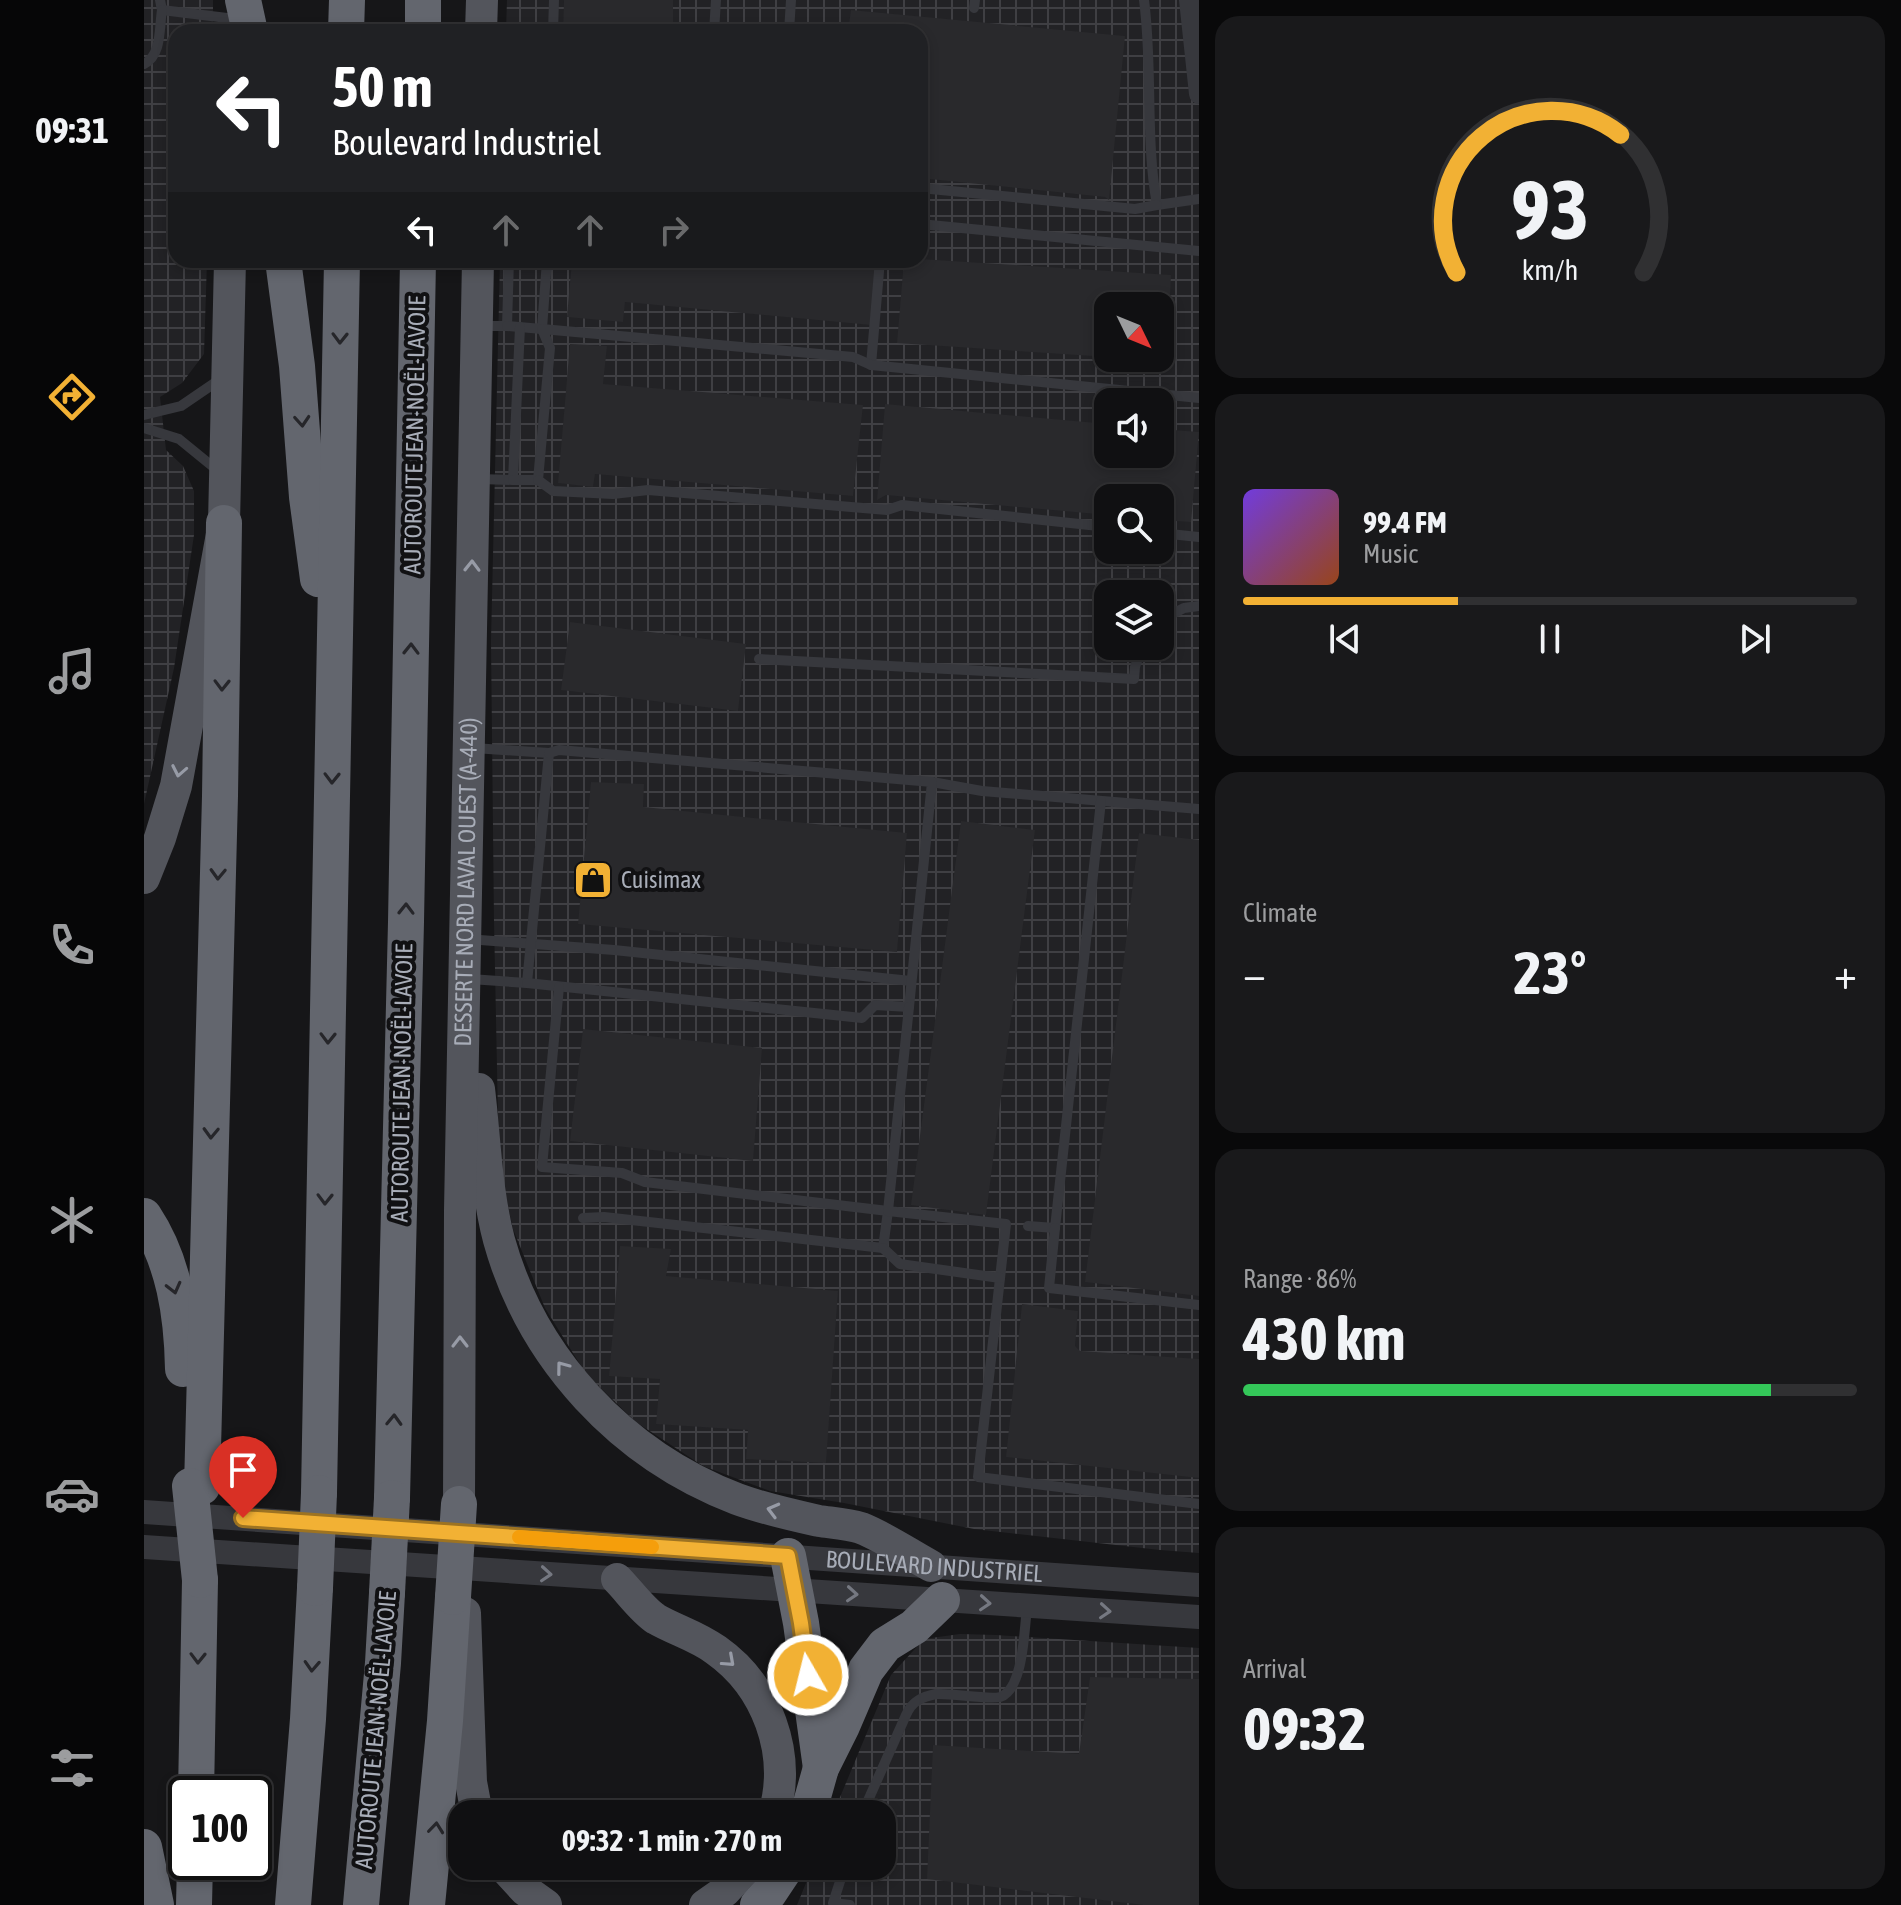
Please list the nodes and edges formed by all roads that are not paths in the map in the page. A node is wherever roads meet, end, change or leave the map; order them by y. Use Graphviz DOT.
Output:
graph roads {
  1 [pos="347,0"];
  2 [pos="423,0"];
  3 [pos="482,0"];
  4 [pos="554,0"];
  5 [pos="716,0"];
  6 [pos="791,0"];
  7 [pos="1144,0"];
  8 [pos="1189,0"];
  9 [pos="161,5"];
  10 [pos="239,17"];
  11 [pos="346,24"];
  12 [pos="423,24"];
  13 [pos="481,24"];
  14 [pos="553,24"];
  15 [pos="714,24"];
  16 [pos="790,24"];
  17 [pos="144,64"];
  18 [pos="1199,94"];
  19 [pos="928,189"];
  20 [pos="1199,199"];
  21 [pos="1157,205"];
  22 [pos="928,225"];
  23 [pos="1199,251"];
  24 [pos="230,268"];
  25 [pos="284,268"];
  26 [pos="342,268"];
  27 [pos="418,268"];
  28 [pos="480,268"];
  29 [pos="507,268"];
  30 [pos="546,268"];
  31 [pos="879,268"];
  32 [pos="492,326"];
  33 [pos="520,327"];
  34 [pos="542,329"];
  35 [pos="871,365"];
  36 [pos="227,374"];
  37 [pos="1199,398"];
  38 [pos="144,415"];
  39 [pos="144,428"];
  40 [pos="225,478"];
  41 [pos="473,479"];
  42 [pos="513,480"];
  43 [pos="538,480"];
  44 [pos="224,523"];
  45 [pos="1094,526"];
  46 [pos="1174,534"];
  47 [pos="1199,537"];
  48 [pos="1199,606"];
  49 [pos="1174,613"];
  50 [pos="759,659"];
  51 [pos="1137,660"];
  52 [pos="334,700"];
  53 [pos="468,747"];
  54 [pos="549,753"];
  55 [pos="932,782"];
  56 [pos="1101,801"];
  57 [pos="1199,809"];
  58 [pos="144,878"];
  59 [pos="531,943"];
  60 [pos="465,964"];
  61 [pos="911,981"];
  62 [pos="527,983"];
  63 [pos="559,987"];
  64 [pos="909,1007"];
  65 [pos="888,1211"];
  66 [pos="144,1216"];
  67 [pos="583,1218"];
  68 [pos="1028,1226"];
  69 [pos="1055,1228"];
  70 [pos="883,1248"];
  71 [pos="1000,1278"];
  72 [pos="1199,1305"];
  73 [pos="196,1486"];
  74 [pos="459,1504"];
  75 [pos="1199,1504"];
  76 [pos="144,1512"];
  77 [pos="144,1547"];
  78 [pos="791,1573"];
  79 [pos="617,1579"];
  80 [pos="936,1583"];
  81 [pos="1199,1585"];
  82 [pos="459,1597"];
  83 [pos="1028,1606"];
  84 [pos="1199,1617"];
  85 [pos="821,1768"];
  86 [pos="196,1776"];
  87 [pos="474,1800"];
  88 [pos="776,1800"];
  89 [pos="812,1800"];
  90 [pos="868,1800"];
  91 [pos="144,1847"];
  92 [pos="195,1880"];
  93 [pos="516,1880"];
  94 [pos="735,1880"];
  95 [pos="778,1880"];
  96 [pos="840,1880"];
  97 [pos="156,1905"];
  98 [pos="194,1905"];
  99 [pos="293,1905"];
  100 [pos="361,1905"];
  101 [pos="427,1905"];
  102 [pos="546,1905"];
  103 [pos="705,1905"];
  104 [pos="758,1905"];
  105 [pos="850,1905"];
  1 -- 11 [label="highway"];
  2 -- 12 [label="highway"];
  3 -- 13 [label="main road"];
  4 -- 14 [label="lane"];
  5 -- 15 [label="lane"];
  6 -- 16 [label="lane"];
  7 -- 21 [label="lane"];
  8 -- 18 [label="street"];
  9 -- 10 [label="lane"];
  9 -- 17 [label="lane"];
  19 -- 21 [label="lane"];
  20 -- 21 [label="lane"];
  22 -- 23 [label="lane"];
  24 -- 36 [label="main road"];
  25 -- 52 [label="highway, one-way"];
  26 -- 52 [label="highway, one-way"];
  100 -- 27 [label="highway, AUTOROUTE JEAN-NOËL-LAVOIE, one-way, bridge"];
  28 -- 32 [label="main road, DESSERTE NORD LAVAL OUEST (A-440)"];
  29 -- 32 [label="lane"];
  30 -- 34 [label="lane"];
  31 -- 35 [label="lane"];
  32 -- 33 [label="lane"];
  32 -- 41 [label="main road, DESSERTE NORD LAVAL OUEST (A-440)"];
  33 -- 34 [label="lane"];
  33 -- 42 [label="lane"];
  34 -- 35 [label="lane"];
  34 -- 43 [label="lane"];
  35 -- 37 [label="lane"];
  36 -- 38 [label="lane"];
  36 -- 40 [label="main road"];
  39 -- 40 [label="lane"];
  40 -- 44 [label="main road"];
  41 -- 42 [label="lane"];
  53 -- 41 [label="main road, DESSERTE NORD LAVAL OUEST (A-440), one-way"];
  42 -- 43 [label="lane"];
  43 -- 45 [label="lane"];
  44 -- 58 [label="main road, one-way"];
  44 -- 73 [label="highway, one-way"];
  46 -- 47 [label="lane"];
  48 -- 49 [label="lane"];
  50 -- 51 [label="lane"];
  52 -- 99 [label="highway, one-way, bridge"];
  53 -- 54 [label="lane"];
  53 -- 60 [label="main road, DESSERTE NORD LAVAL OUEST (A-440)"];
  54 -- 55 [label="lane"];
  54 -- 59 [label="lane"];
  55 -- 56 [label="lane"];
  55 -- 61 [label="lane"];
  56 -- 57 [label="lane"];
  56 -- 69 [label="lane"];
  59 -- 60 [label="lane"];
  59 -- 61 [label="lane"];
  59 -- 62 [label="lane"];
  60 -- 62 [label="lane"];
  74 -- 60 [label="main road, DESSERTE NORD LAVAL OUEST (A-440), one-way"];
  80 -- 60 [label="main road, one-way"];
  61 -- 64 [label="lane"];
  62 -- 63 [label="lane"];
  63 -- 64 [label="lane"];
  63 -- 65 [label="lane"];
  64 -- 65 [label="lane"];
  65 -- 70 [label="lane"];
  65 -- 71 [label="lane"];
  66 -- 73 [label="highway, one-way"];
  67 -- 70 [label="lane"];
  68 -- 69 [label="lane"];
  69 -- 72 [label="lane"];
  70 -- 71 [label="lane"];
  71 -- 75 [label="lane"];
  73 -- 86 [label="highway, one-way, bridge"];
  74 -- 82 [label="highway, bridge"];
  76 -- 78 [label="street, BOULEVARD INDUSTRIEL"];
  77 -- 79 [label="street, BOULEVARD INDUSTRIEL, one-way"];
  78 -- 79 [label="street, BOULEVARD INDUSTRIEL"];
  78 -- 80 [label="street, BOULEVARD INDUSTRIEL, one-way"];
  78 -- 80 [label="street, BOULEVARD INDUSTRIEL"];
  78 -- 85 [label="highway"];
  79 -- 88 [label="main road, one-way"];
  80 -- 81 [label="street, BOULEVARD INDUSTRIEL"];
  80 -- 83 [label="street, BOULEVARD INDUSTRIEL, one-way"];
  80 -- 85 [label="highway"];
  82 -- 87 [label="main road"];
  101 -- 82 [label="highway, one-way"];
  83 -- 84 [label="street, BOULEVARD INDUSTRIEL, one-way"];
  83 -- 90 [label="lane"];
  85 -- 89 [label="highway"];
  91 -- 97 [label="highway"];
  92 -- 98 [label="highway"];
  93 -- 102 [label="main road"];
  94 -- 103 [label="main road"];
  95 -- 104 [label="highway"];
  96 -- 105 [label="lane"];
}
